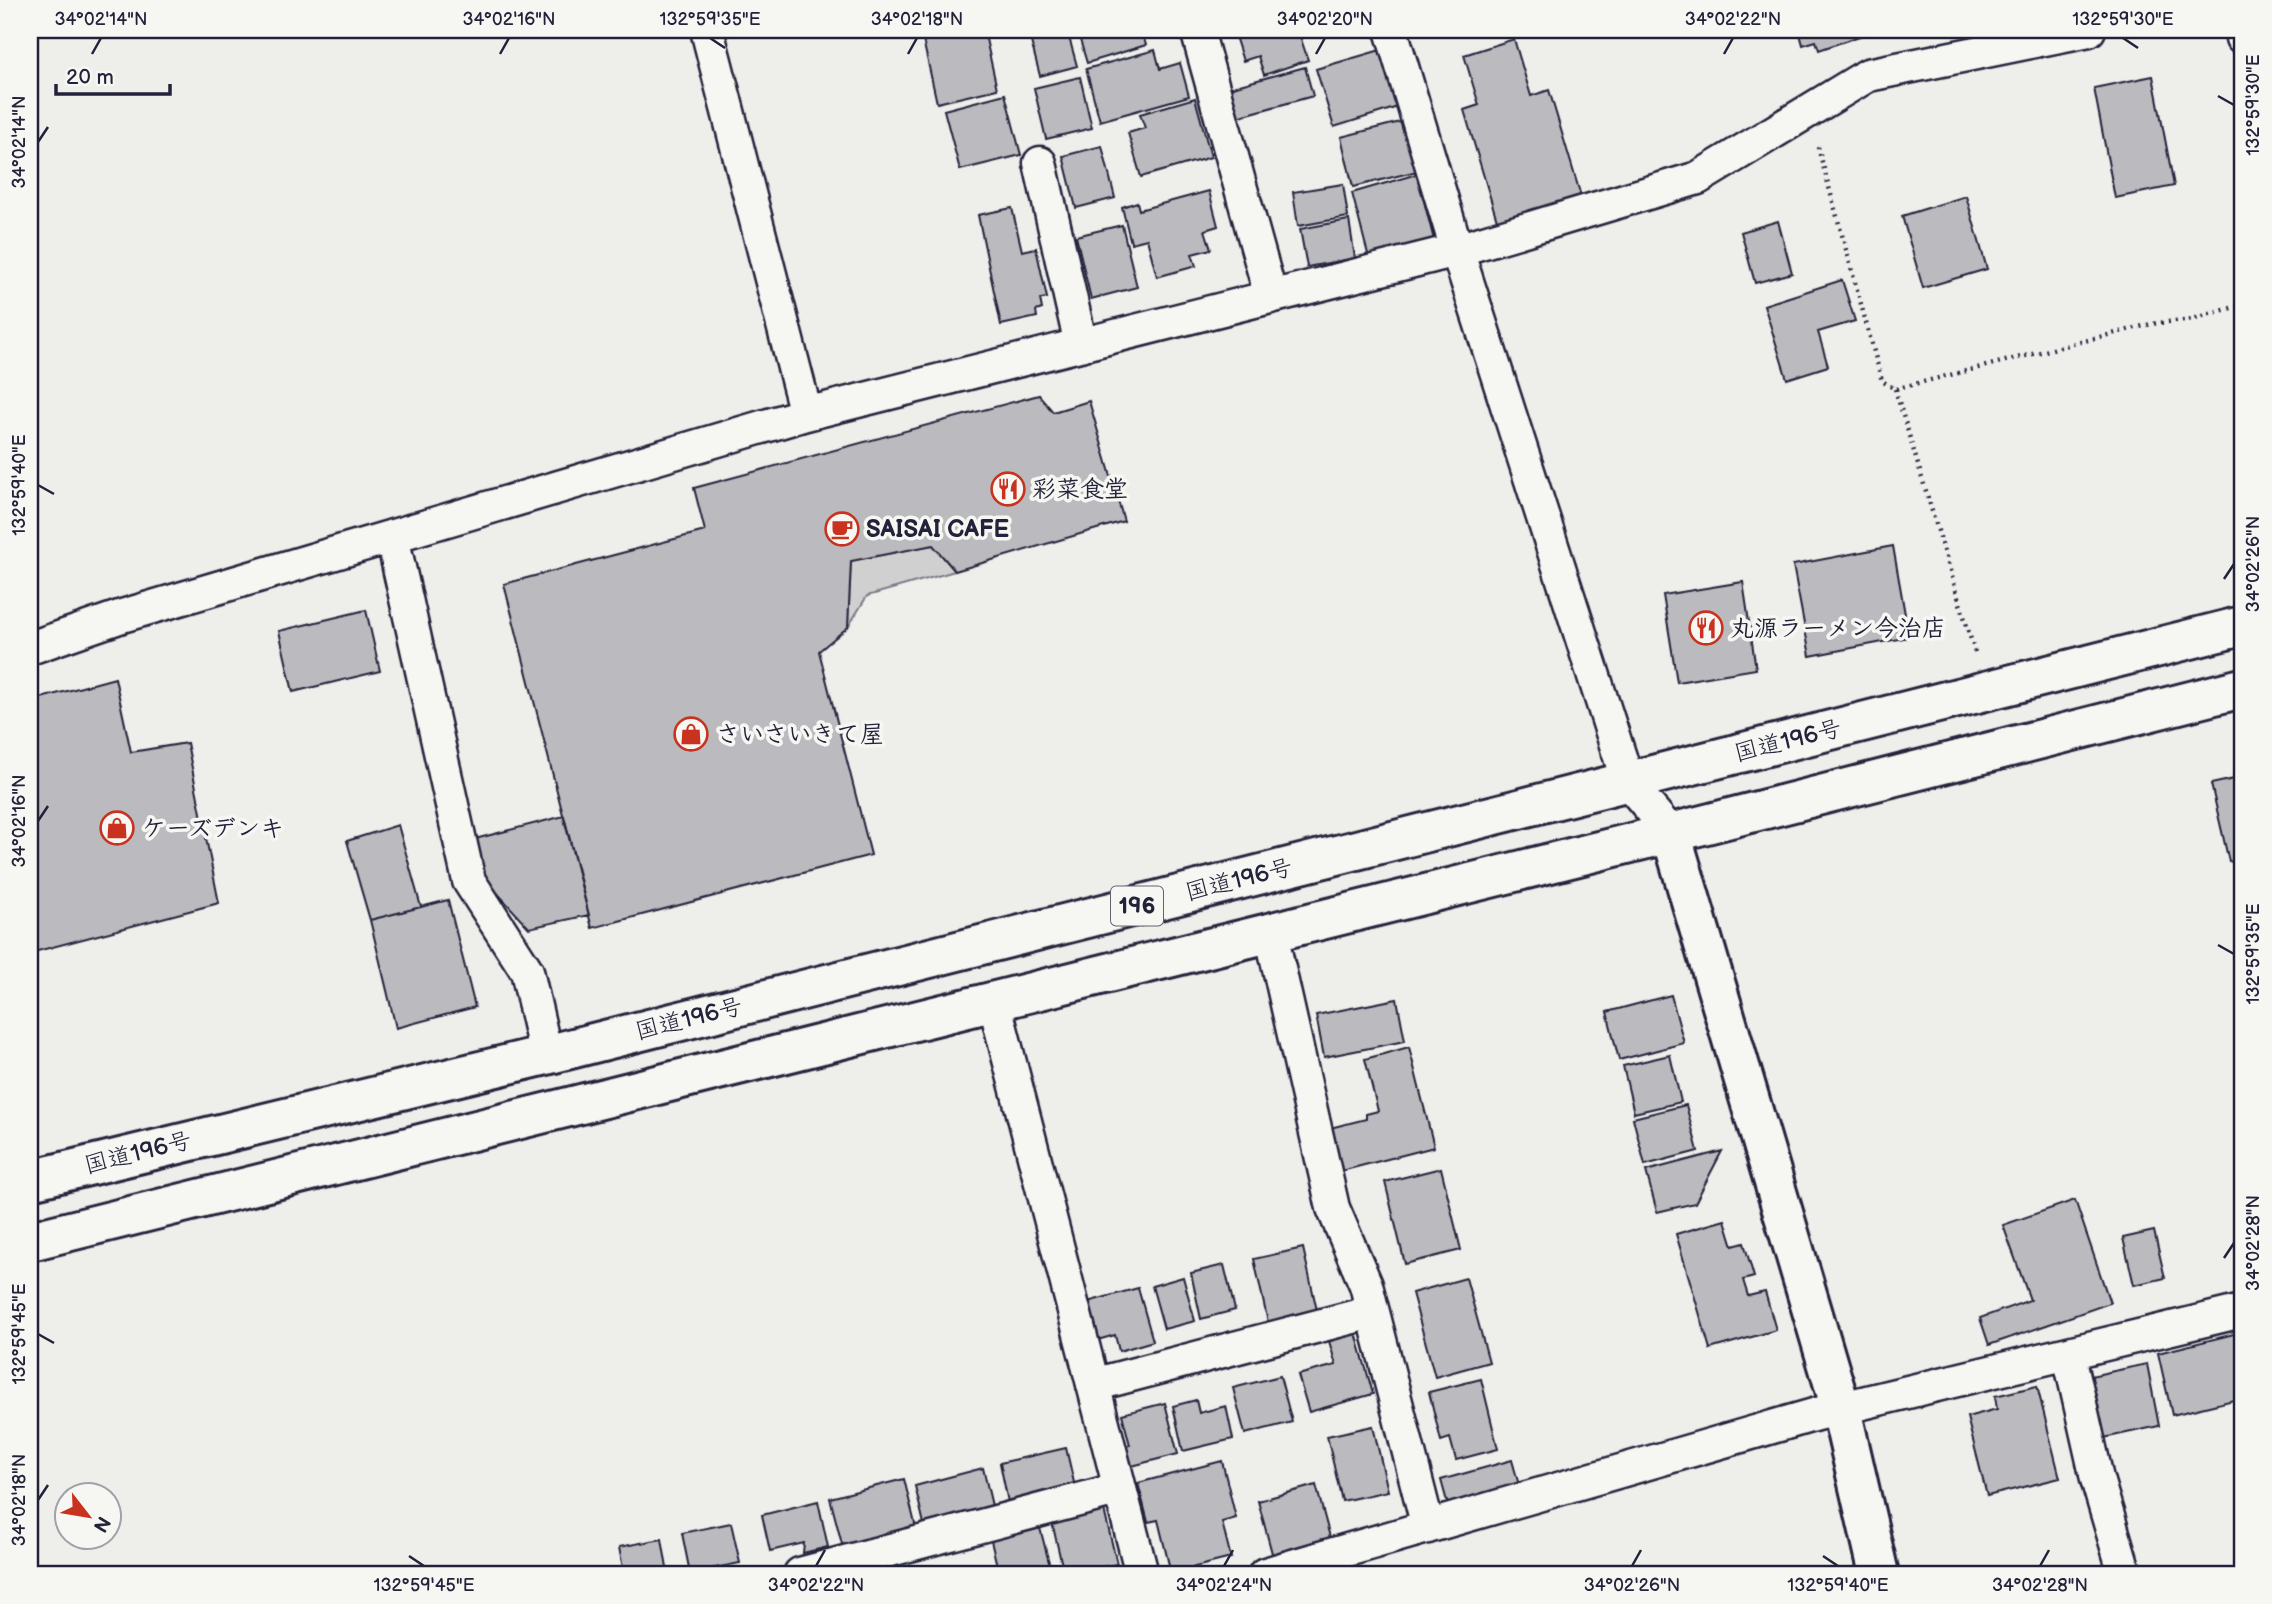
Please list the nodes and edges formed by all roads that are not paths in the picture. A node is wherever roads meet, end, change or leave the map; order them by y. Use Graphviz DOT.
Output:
graph roads {
  1 [pos="708,30"];
  2 [pos="1196,30"];
  3 [pos="1391,30"];
  4 [pos="2089,30"];
  5 [pos="2241,30"];
  6 [pos="2242,38"];
  7 [pos="1040,163"];
  8 [pos="1457,250"];
  9 [pos="1271,297"];
  10 [pos="1081,345"];
  11 [pos="806,414"];
  12 [pos="392,537"];
  13 [pos="2242,626"];
  14 [pos="30,648"];
  15 [pos="2242,688"];
  16 [pos="1628,782"];
  17 [pos="1671,833"];
  18 [pos="1271,933"];
  19 [pos="994,1001"];
  20 [pos="546,1055"];
  21 [pos="30,1180"];
  22 [pos="30,1241"];
  23 [pos="1373,1311"];
  24 [pos="2242,1311"];
  25 [pos="2069,1355"];
  26 [pos="1093,1385"];
  27 [pos="1841,1409"];
  28 [pos="1120,1489"];
  29 [pos="1428,1527"];
  30 [pos="800,1574"];
  31 [pos="1142,1574"];
  32 [pos="1265,1574"];
  33 [pos="1879,1574"];
  34 [pos="2125,1574"];
  1 -- 11 [label="street"];
  2 -- 9 [label="street"];
  3 -- 8 [label="street"];
  4 -- 8 [label="street"];
  5 -- 6 [label="street"];
  7 -- 10 [label="street"];
  8 -- 9 [label="street"];
  8 -- 16 [label="street"];
  9 -- 10 [label="street"];
  10 -- 11 [label="street"];
  11 -- 12 [label="street"];
  12 -- 14 [label="street"];
  12 -- 20 [label="street"];
  13 -- 16 [label="main road, 国道196号 / 196"];
  15 -- 17 [label="main road, 196"];
  16 -- 17 [label="street"];
  16 -- 20 [label="main road, 国道196号 / 196"];
  17 -- 18 [label="main road, 196"];
  17 -- 27 [label="main road"];
  18 -- 19 [label="main road, 196"];
  18 -- 23 [label="street"];
  19 -- 22 [label="main road, 196"];
  19 -- 26 [label="street"];
  20 -- 21 [label="main road, 国道196号 / 196"];
  23 -- 26 [label="street"];
  23 -- 29 [label="street"];
  24 -- 25 [label="street"];
  25 -- 27 [label="street"];
  25 -- 34 [label="street"];
  26 -- 28 [label="street"];
  27 -- 29 [label="street"];
  27 -- 33 [label="main road"];
  28 -- 30 [label="street"];
  28 -- 31 [label="street"];
  29 -- 32 [label="street"];
}
